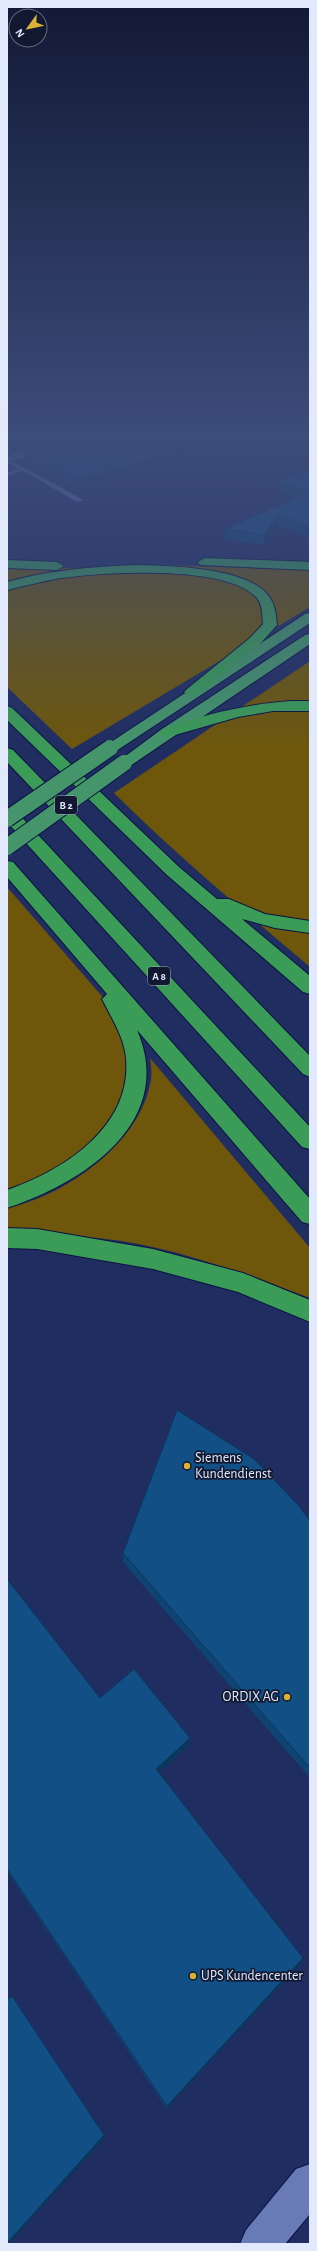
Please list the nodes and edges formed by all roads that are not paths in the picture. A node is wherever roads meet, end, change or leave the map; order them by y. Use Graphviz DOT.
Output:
graph roads {
  1 [pos="7,564"];
  2 [pos="310,566"];
  3 [pos="7,586"];
  4 [pos="310,617"];
  5 [pos="310,638"];
  6 [pos="192,692"];
  7 [pos="310,706"];
  8 [pos="7,711"];
  9 [pos="168,732"];
  10 [pos="7,753"];
  11 [pos="7,812"];
  12 [pos="7,819"];
  13 [pos="7,847"];
  14 [pos="7,866"];
  15 [pos="172,871"];
  16 [pos="310,927"];
  17 [pos="94,968"];
  18 [pos="310,986"];
  19 [pos="310,1069"];
  20 [pos="310,1141"];
  21 [pos="7,1199"];
  22 [pos="310,1215"];
  23 [pos="7,1238"];
  24 [pos="310,1311"];
  25 [pos="310,2183"];
  26 [pos="260,2244"];
  1 -- 2 [label="highway"];
  3 -- 6 [label="highway"];
  4 -- 6 [label="highway"];
  5 -- 9 [label="highway"];
  6 -- 12 [label="highway, bridge"];
  7 -- 9 [label="highway"];
  8 -- 15 [label="highway"];
  9 -- 13 [label="highway, B 2, bridge"];
  10 -- 19 [label="highway"];
  11 -- 20 [label="highway, A 8"];
  14 -- 17 [label="highway"];
  15 -- 16 [label="highway"];
  15 -- 18 [label="highway"];
  17 -- 21 [label="highway"];
  17 -- 22 [label="highway"];
  23 -- 24 [label="highway"];
  25 -- 26 [label="street"];
}
